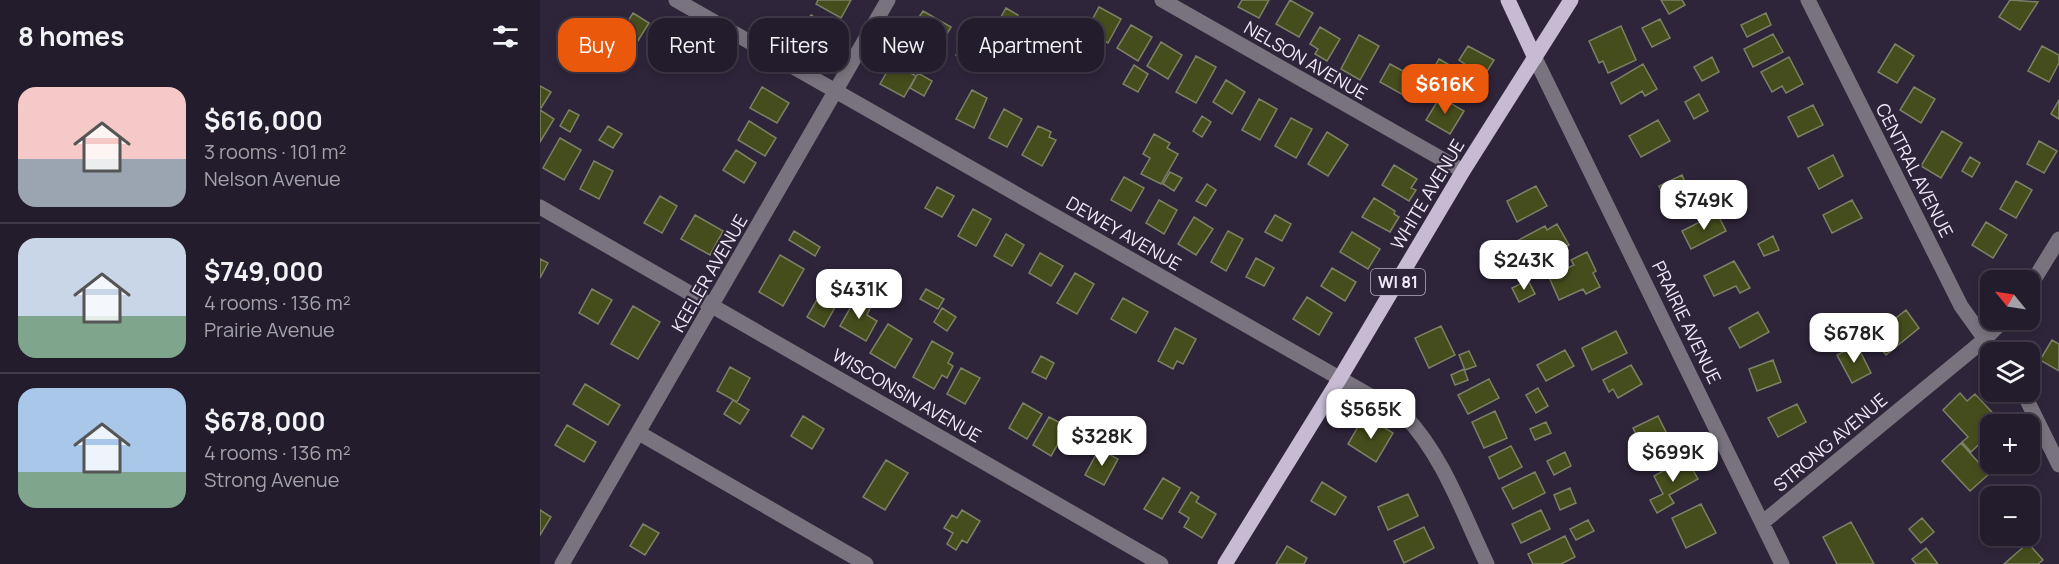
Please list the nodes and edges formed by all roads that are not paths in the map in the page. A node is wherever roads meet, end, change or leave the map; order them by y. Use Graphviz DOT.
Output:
graph roads {
  1 [pos="676,0"];
  2 [pos="888,0"];
  3 [pos="1162,0"];
  4 [pos="1508,0"];
  5 [pos="1571,0"];
  6 [pos="1808,0"];
  7 [pos="1535,58"];
  8 [pos="835,91"];
  9 [pos="1463,171"];
  10 [pos="540,207"];
  11 [pos="2059,239"];
  12 [pos="2040,270"];
  13 [pos="714,306"];
  14 [pos="1994,330"];
  15 [pos="1984,340"];
  16 [pos="1341,378"];
  17 [pos="2028,402"];
  18 [pos="639,433"];
  19 [pos="2059,465"];
  20 [pos="1762,523"];
  21 [pos="567,562"];
  22 [pos="866,564"];
  23 [pos="1161,564"];
  24 [pos="1226,564"];
  25 [pos="1487,564"];
  26 [pos="1782,564"];
  1 -- 8 [label="street, DEWEY AVENUE"];
  2 -- 8 [label="street, KEELER AVENUE"];
  3 -- 9 [label="street, NELSON AVENUE"];
  4 -- 7 [label="main road, PRAIRIE AVENUE"];
  5 -- 7 [label="main road, WHITE AVENUE / WI 81"];
  6 -- 15 [label="street, CENTRAL AVENUE"];
  7 -- 9 [label="main road, WHITE AVENUE / WI 81"];
  7 -- 20 [label="street, PRAIRIE AVENUE"];
  8 -- 13 [label="street, KEELER AVENUE"];
  8 -- 16 [label="street, DEWEY AVENUE"];
  9 -- 16 [label="main road, WHITE AVENUE / WI 81"];
  10 -- 13 [label="street, WISCONSIN AVENUE"];
  11 -- 12 [label="street"];
  13 -- 18 [label="street, KEELER AVENUE"];
  13 -- 23 [label="street, WISCONSIN AVENUE"];
  14 -- 15 [label="street, STRONG AVENUE"];
  15 -- 20 [label="street, STRONG AVENUE"];
  16 -- 24 [label="main road, WHITE AVENUE / WI 81"];
  16 -- 25 [label="street, DEWEY AVENUE"];
  17 -- 19 [label="street"];
  18 -- 21 [label="street, KEELER AVENUE"];
  18 -- 22 [label="street"];
  20 -- 26 [label="street, PRAIRIE AVENUE"];
}
